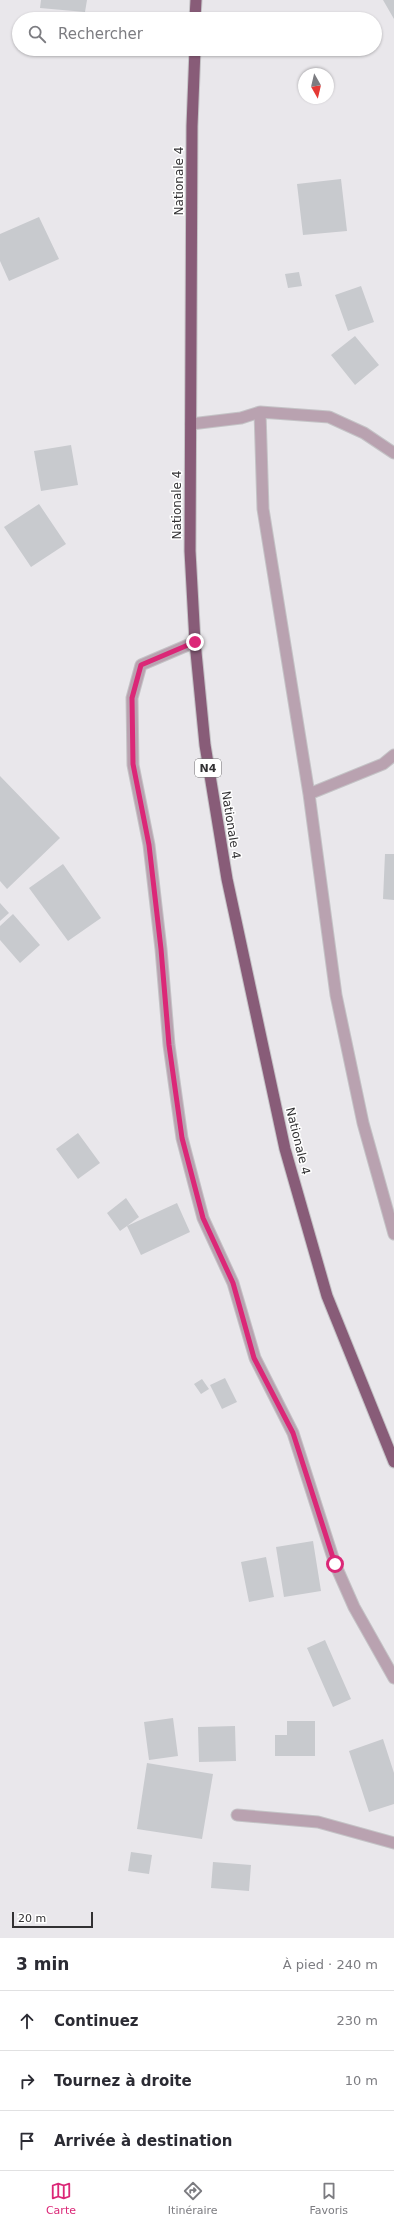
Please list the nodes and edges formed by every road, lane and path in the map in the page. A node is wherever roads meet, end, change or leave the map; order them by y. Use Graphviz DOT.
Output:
graph roads {
  1 [pos="196,0"];
  2 [pos="196,12"];
  3 [pos="194,56"];
  4 [pos="260,412"];
  5 [pos="191,424"];
  6 [pos="394,453"];
  7 [pos="195,642"];
  8 [pos="394,755"];
  9 [pos="309,794"];
  10 [pos="394,1234"];
  11 [pos="394,1462"];
  12 [pos="394,1678"];
  13 [pos="237,1815"];
  14 [pos="394,1843"];
  1 -- 2 [label="highway"];
  3 -- 5 [label="highway, Nationale 4 / N4"];
  4 -- 5 [label="street"];
  4 -- 6 [label="street"];
  4 -- 9 [label="street"];
  5 -- 7 [label="highway, Nationale 4 / N4"];
  7 -- 11 [label="highway, Nationale 4 / N4"];
  7 -- 12 [label="street"];
  8 -- 9 [label="street"];
  9 -- 10 [label="street"];
  13 -- 14 [label="street"];
}
